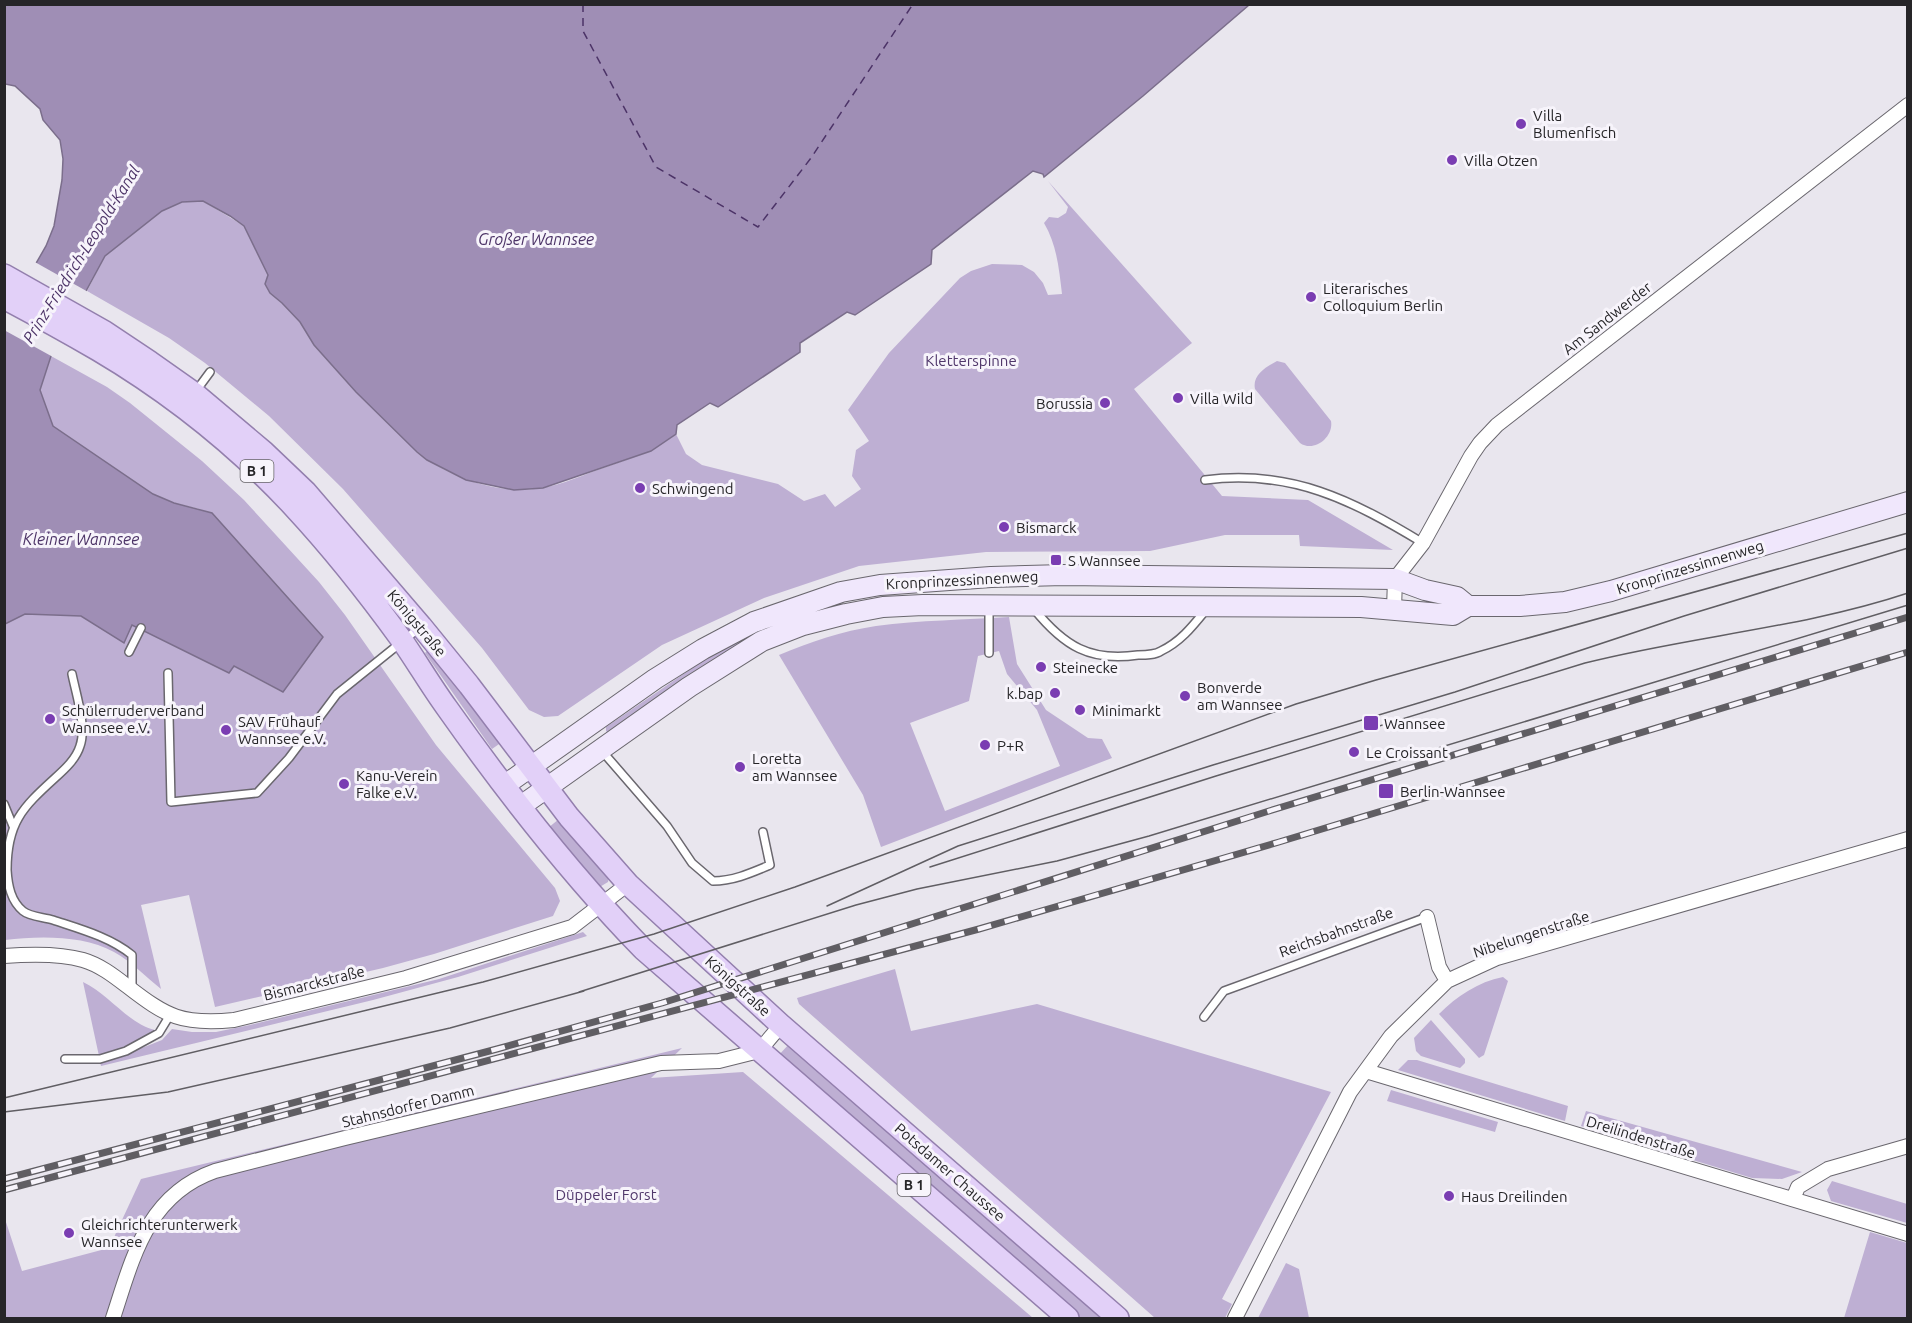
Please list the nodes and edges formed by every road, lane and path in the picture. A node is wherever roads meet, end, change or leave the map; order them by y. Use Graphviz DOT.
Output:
graph roads {
  1 [pos="1908,105"];
  2 [pos="4,275"];
  3 [pos="4,298"];
  4 [pos="100,340"];
  5 [pos="210,372"];
  6 [pos="189,400"];
  7 [pos="1205,480"];
  8 [pos="1908,502"];
  9 [pos="1423,543"];
  10 [pos="991,577"];
  11 [pos="1395,579"];
  12 [pos="989,605"];
  13 [pos="1031,605"];
  14 [pos="1208,606"];
  15 [pos="1468,606"];
  16 [pos="1394,609"];
  17 [pos="421,626"];
  18 [pos="141,628"];
  19 [pos="402,641"];
  20 [pos="129,652"];
  21 [pos="989,653"];
  22 [pos="168,673"];
  23 [pos="72,674"];
  24 [pos="585,728"];
  25 [pos="600,749"];
  26 [pos="530,766"];
  27 [pos="505,785"];
  28 [pos="546,788"];
  29 [pos="4,804"];
  30 [pos="521,806"];
  31 [pos="13,826"];
  32 [pos="764,832"];
  33 [pos="1908,839"];
  34 [pos="628,884"];
  35 [pos="601,907"];
  36 [pos="1427,916"];
  37 [pos="4,956"];
  38 [pos="1447,981"];
  39 [pos="132,990"];
  40 [pos="170,1015"];
  41 [pos="1204,1017"];
  42 [pos="782,1025"];
  43 [pos="759,1052"];
  44 [pos="65,1059"];
  45 [pos="1366,1071"];
  46 [pos="1908,1146"];
  47 [pos="1793,1199"];
  48 [pos="1908,1234"];
  49 [pos="113,1318"];
  50 [pos="1068,1318"];
  51 [pos="1118,1318"];
  52 [pos="1235,1318"];
  1 -- 9 [label="street, Am Sandwerder"];
  2 -- 4 [label="main road, Königstraße / B 1"];
  3 -- 4 [label="main road, Königstraße / B 1"];
  4 -- 6 [label="main road, Königstraße / B 1"];
  5 -- 6 [label="lane"];
  6 -- 17 [label="main road, Königstraße / B 1"];
  6 -- 19 [label="main road, Königstraße / B 1"];
  7 -- 9 [label="lane"];
  8 -- 15 [label="main road, Kronprinzessinnenweg"];
  9 -- 11 [label="street, Am Sandwerder"];
  10 -- 11 [label="main road, Kronprinzessinnenweg"];
  10 -- 12 [label="main road"];
  10 -- 24 [label="main road, Kronprinzessinnenweg"];
  11 -- 15 [label="main road, Kronprinzessinnenweg"];
  11 -- 16 [label="street"];
  12 -- 13 [label="main road, Kronprinzessinnenweg"];
  12 -- 21 [label="lane"];
  12 -- 25 [label="main road, Kronprinzessinnenweg"];
  13 -- 14 [label="main road, Kronprinzessinnenweg"];
  13 -- 14 [label="lane"];
  14 -- 16 [label="main road, Kronprinzessinnenweg"];
  15 -- 16 [label="main road, Kronprinzessinnenweg"];
  17 -- 19 [label="lane"];
  17 -- 26 [label="main road, Königstraße / B 1"];
  18 -- 20 [label="lane"];
  19 -- 22 [label="lane"];
  19 -- 27 [label="main road, Königstraße / B 1"];
  23 -- 31 [label="lane"];
  24 -- 25 [label="main road"];
  24 -- 26 [label="main road, Kronprinzessinnenweg"];
  25 -- 28 [label="main road, Kronprinzessinnenweg"];
  25 -- 32 [label="lane"];
  26 -- 27 [label="main road, Kronprinzessinnenweg"];
  26 -- 28 [label="main road, Königstraße / B 1"];
  27 -- 30 [label="main road, Königstraße / B 1"];
  28 -- 30 [label="main road, Kronprinzessinnenweg"];
  28 -- 34 [label="main road, Königstraße / B 1"];
  29 -- 31 [label="lane"];
  30 -- 35 [label="main road, Königstraße / B 1"];
  31 -- 39 [label="lane"];
  33 -- 38 [label="street, Nibelungenstraße"];
  34 -- 35 [label="street, Bismarckstraße"];
  34 -- 42 [label="main road, Königstraße / B 1"];
  35 -- 40 [label="street, Bismarckstraße"];
  35 -- 43 [label="main road, Königstraße / B 1"];
  36 -- 38 [label="street, Reichsbahnstraße"];
  36 -- 41 [label="lane, Reichsbahnstraße"];
  37 -- 39 [label="street, Bismarckstraße"];
  38 -- 45 [label="street, Nibelungenstraße"];
  39 -- 40 [label="street, Bismarckstraße"];
  40 -- 44 [label="lane"];
  42 -- 43 [label="street"];
  42 -- 51 [label="main road, Potsdamer Chaussee / B 1"];
  43 -- 49 [label="street, Stahnsdorfer Damm"];
  43 -- 50 [label="main road, B 1"];
  45 -- 47 [label="street, Dreilindenstraße"];
  45 -- 52 [label="street, Nibelungenstraße"];
  46 -- 47 [label="street"];
  47 -- 48 [label="street, Dreilindenstraße"];
}
